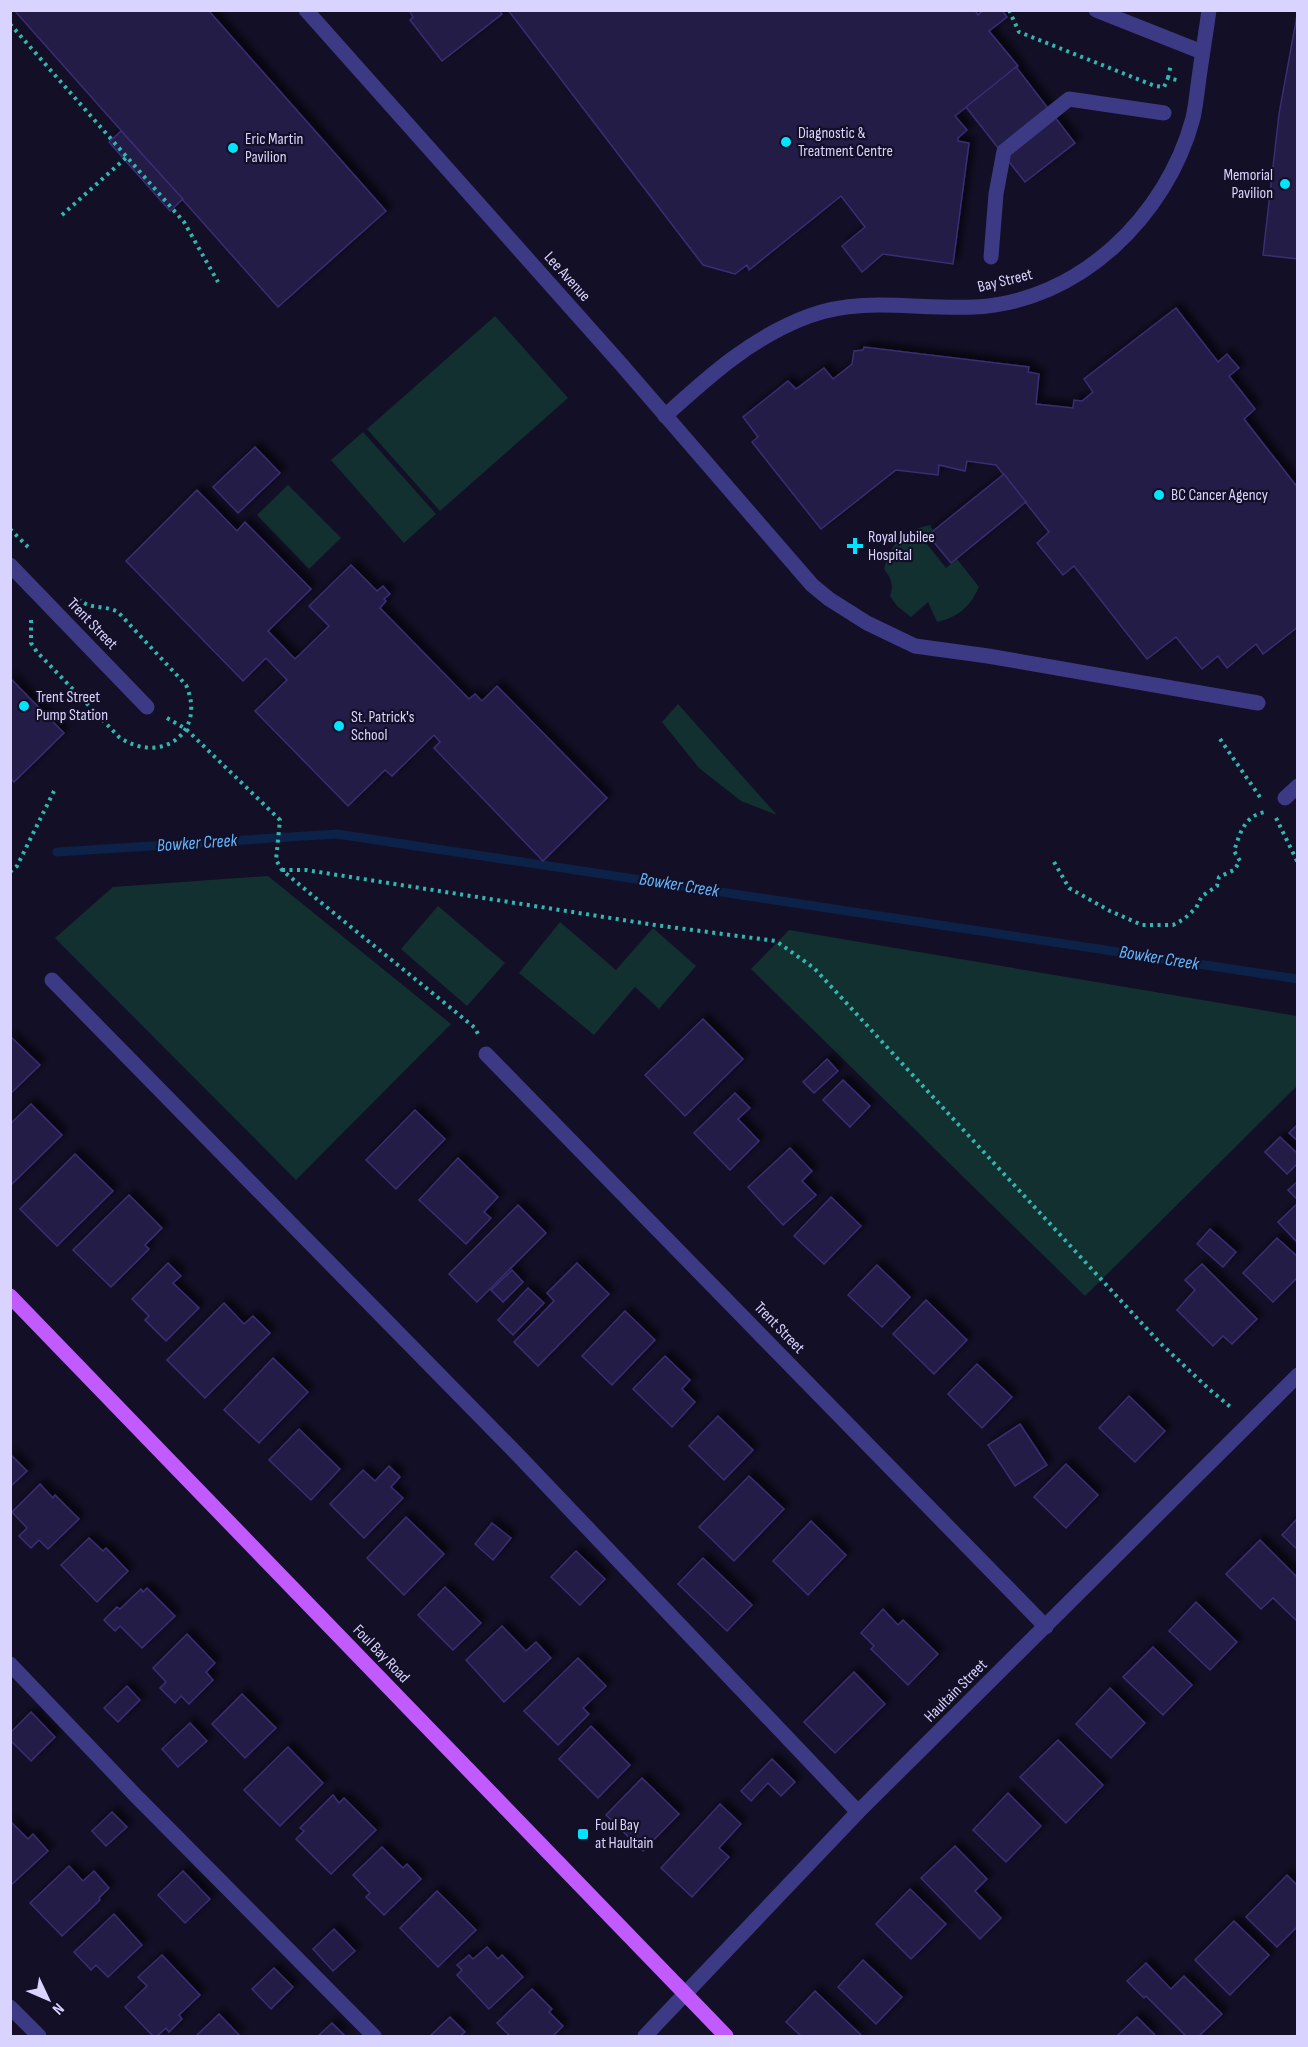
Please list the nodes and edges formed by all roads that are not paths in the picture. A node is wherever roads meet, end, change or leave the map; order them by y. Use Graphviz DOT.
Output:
graph roads {
  1 [pos="306,10"];
  2 [pos="1095,10"];
  3 [pos="1209,10"];
  4 [pos="1202,52"];
  5 [pos="1164,113"];
  6 [pos="991,257"];
  7 [pos="665,416"];
  8 [pos="10,565"];
  9 [pos="1258,703"];
  10 [pos="147,707"];
  11 [pos="1298,786"];
  12 [pos="1285,798"];
  13 [pos="52,980"];
  14 [pos="486,1054"];
  15 [pos="10,1296"];
  16 [pos="1298,1375"];
  17 [pos="1046,1627"];
  18 [pos="10,1664"];
  19 [pos="858,1812"];
  20 [pos="685,1994"];
  21 [pos="10,2007"];
  22 [pos="39,2037"];
  23 [pos="374,2037"];
  24 [pos="645,2037"];
  25 [pos="726,2037"];
  1 -- 7 [label="street, Lee Avenue"];
  2 -- 4 [label="street"];
  3 -- 4 [label="street, Bay Street"];
  4 -- 7 [label="street, Bay Street"];
  5 -- 6 [label="street"];
  7 -- 9 [label="street, Lee Avenue"];
  8 -- 10 [label="street, Trent Street"];
  11 -- 12 [label="street"];
  13 -- 19 [label="street"];
  14 -- 17 [label="street, Trent Street"];
  15 -- 20 [label="main road, Foul Bay Road"];
  16 -- 17 [label="street, Haultain Street"];
  17 -- 19 [label="street, Haultain Street"];
  18 -- 23 [label="street"];
  19 -- 20 [label="street, Haultain Street"];
  20 -- 24 [label="street, Haultain Street"];
  20 -- 25 [label="main road, Foul Bay Road"];
  21 -- 22 [label="street"];
}
